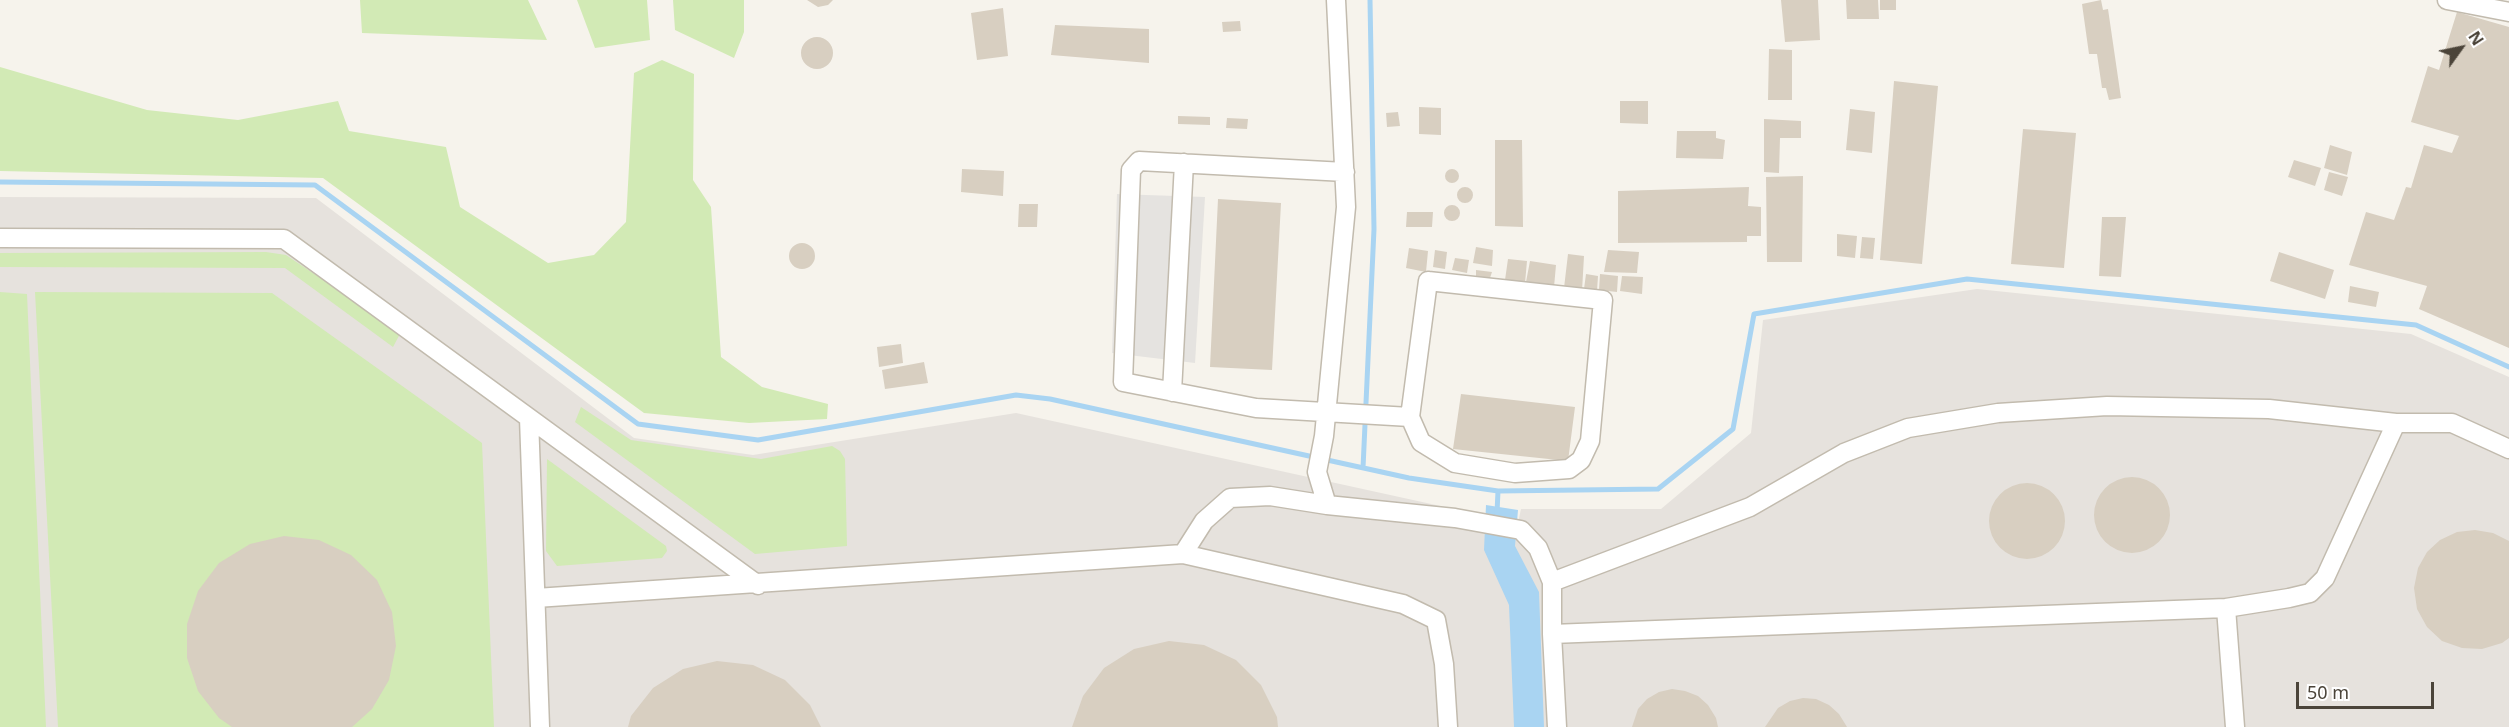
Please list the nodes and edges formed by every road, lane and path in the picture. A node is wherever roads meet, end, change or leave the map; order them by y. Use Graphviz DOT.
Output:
graph roads {
  1 [pos="1336,0"];
  2 [pos="2447,0"];
  3 [pos="2509,12"];
  4 [pos="1184,163"];
  5 [pos="1345,172"];
  6 [pos="0,238"];
  7 [pos="1172,392"];
  8 [pos="1327,412"];
  9 [pos="1410,417"];
  10 [pos="529,418"];
  11 [pos="2396,423"];
  12 [pos="2509,449"];
  13 [pos="1327,505"];
  14 [pos="1183,554"];
  15 [pos="1552,582"];
  16 [pos="758,585"];
  17 [pos="536,598"];
  18 [pos="2226,608"];
  19 [pos="1552,634"];
  20 [pos="540,727"];
  21 [pos="1448,727"];
  22 [pos="1557,727"];
  23 [pos="2235,727"];
  1 -- 5 [label="street"];
  2 -- 3 [label="street"];
  4 -- 5 [label="street"];
  4 -- 7 [label="street"];
  4 -- 7 [label="street"];
  5 -- 8 [label="street"];
  6 -- 10 [label="street"];
  7 -- 8 [label="street"];
  8 -- 9 [label="street"];
  8 -- 13 [label="street"];
  9 -- 9 [label="street"];
  10 -- 16 [label="street"];
  10 -- 17 [label="street"];
  11 -- 12 [label="street"];
  11 -- 15 [label="street"];
  11 -- 18 [label="street"];
  13 -- 14 [label="street"];
  13 -- 15 [label="street"];
  14 -- 16 [label="street"];
  14 -- 21 [label="street"];
  15 -- 19 [label="street"];
  16 -- 17 [label="street"];
  17 -- 20 [label="street"];
  18 -- 19 [label="street"];
  18 -- 23 [label="street"];
  19 -- 22 [label="street"];
}
